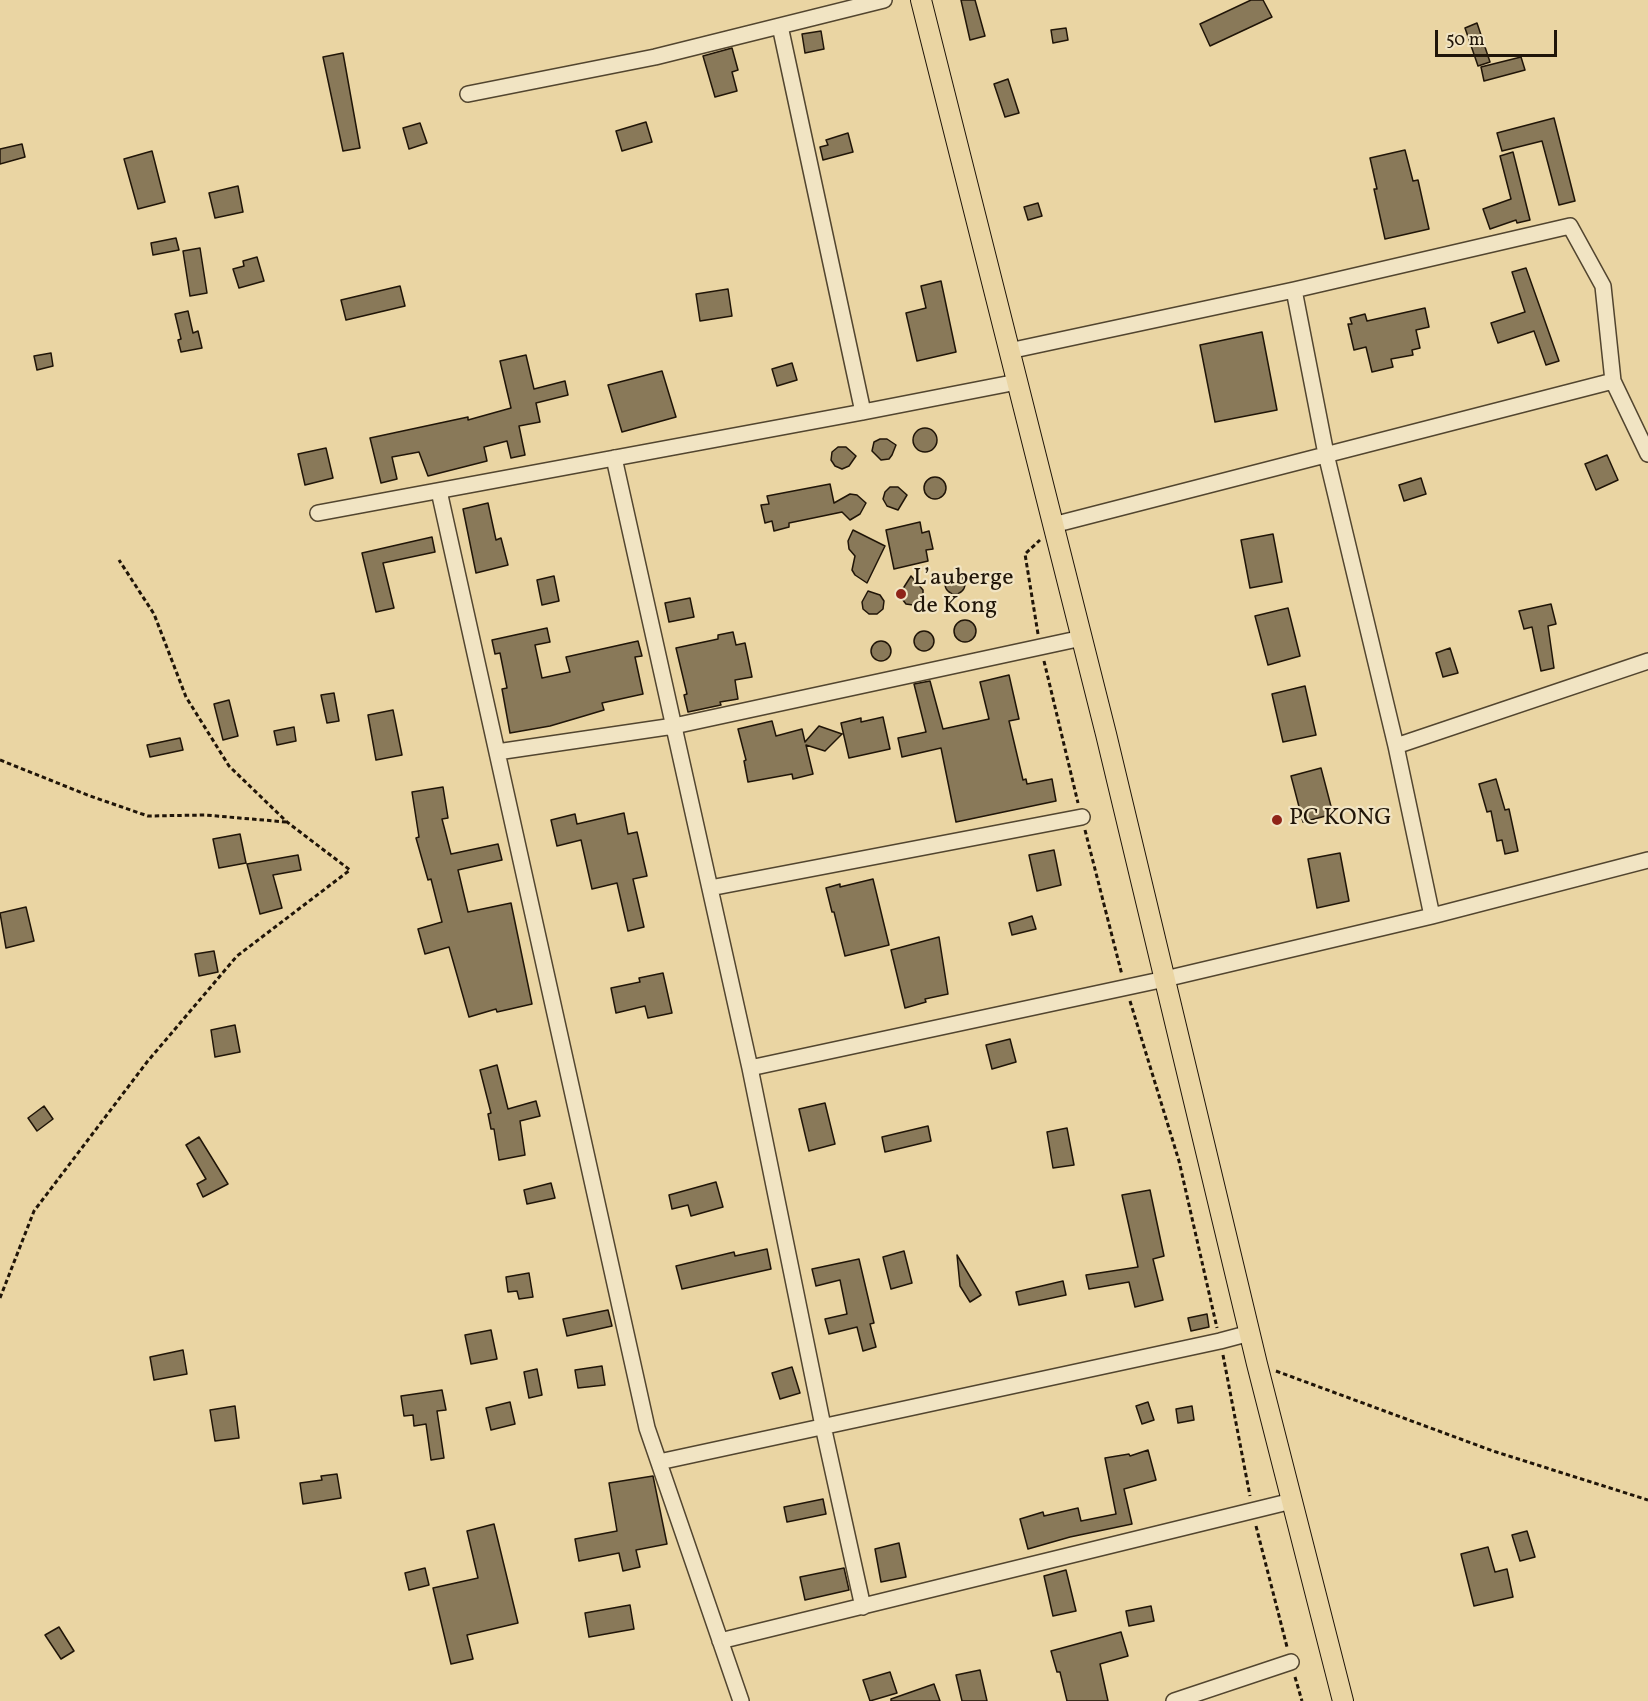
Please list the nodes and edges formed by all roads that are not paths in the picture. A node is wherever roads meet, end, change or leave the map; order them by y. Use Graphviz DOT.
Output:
graph roads {
  1 [pos="884,0"];
  2 [pos="921,0"];
  3 [pos="780,26"];
  4 [pos="468,94"];
  5 [pos="1294,290"];
  6 [pos="1009,351"];
  7 [pos="1613,381"];
  8 [pos="1017,382"];
  9 [pos="863,412"];
  10 [pos="1326,454"];
  11 [pos="1648,454"];
  12 [pos="614,458"];
  13 [pos="439,490"];
  14 [pos="318,513"];
  15 [pos="1053,525"];
  16 [pos="1082,638"];
  17 [pos="1648,661"];
  18 [pos="674,726"];
  19 [pos="1396,746"];
  20 [pos="497,752"];
  21 [pos="1082,817"];
  22 [pos="1648,860"];
  23 [pos="710,888"];
  24 [pos="1432,916"];
  25 [pos="1165,980"];
  26 [pos="750,1068"];
  27 [pos="1250,1333"];
  28 [pos="823,1426"];
  29 [pos="659,1462"];
  30 [pos="1292,1501"];
  31 [pos="862,1607"];
  32 [pos="720,1641"];
  33 [pos="1291,1662"];
  34 [pos="741,1701"];
  35 [pos="1174,1701"];
  36 [pos="1343,1701"];
  1 -- 3 [label="street"];
  2 -- 6 [label="main road"];
  3 -- 4 [label="street"];
  3 -- 9 [label="street"];
  5 -- 6 [label="street"];
  5 -- 7 [label="street"];
  5 -- 10 [label="street"];
  6 -- 8 [label="main road"];
  7 -- 10 [label="street"];
  7 -- 11 [label="street"];
  8 -- 9 [label="street"];
  8 -- 15 [label="main road"];
  9 -- 12 [label="street"];
  10 -- 15 [label="street"];
  10 -- 19 [label="street"];
  12 -- 13 [label="street"];
  12 -- 18 [label="street"];
  13 -- 14 [label="street"];
  13 -- 20 [label="street"];
  15 -- 16 [label="main road"];
  16 -- 18 [label="street"];
  16 -- 25 [label="main road"];
  17 -- 19 [label="street"];
  18 -- 20 [label="street"];
  18 -- 23 [label="street"];
  19 -- 24 [label="street"];
  20 -- 29 [label="street"];
  21 -- 23 [label="street"];
  22 -- 24 [label="street"];
  23 -- 26 [label="street"];
  24 -- 25 [label="street"];
  25 -- 26 [label="street"];
  25 -- 27 [label="main road"];
  26 -- 28 [label="street"];
  27 -- 28 [label="street"];
  27 -- 30 [label="main road"];
  28 -- 29 [label="street"];
  28 -- 31 [label="street"];
  29 -- 32 [label="street"];
  30 -- 31 [label="street"];
  30 -- 36 [label="main road"];
  31 -- 32 [label="street"];
  32 -- 34 [label="street"];
  33 -- 35 [label="street"];
}
